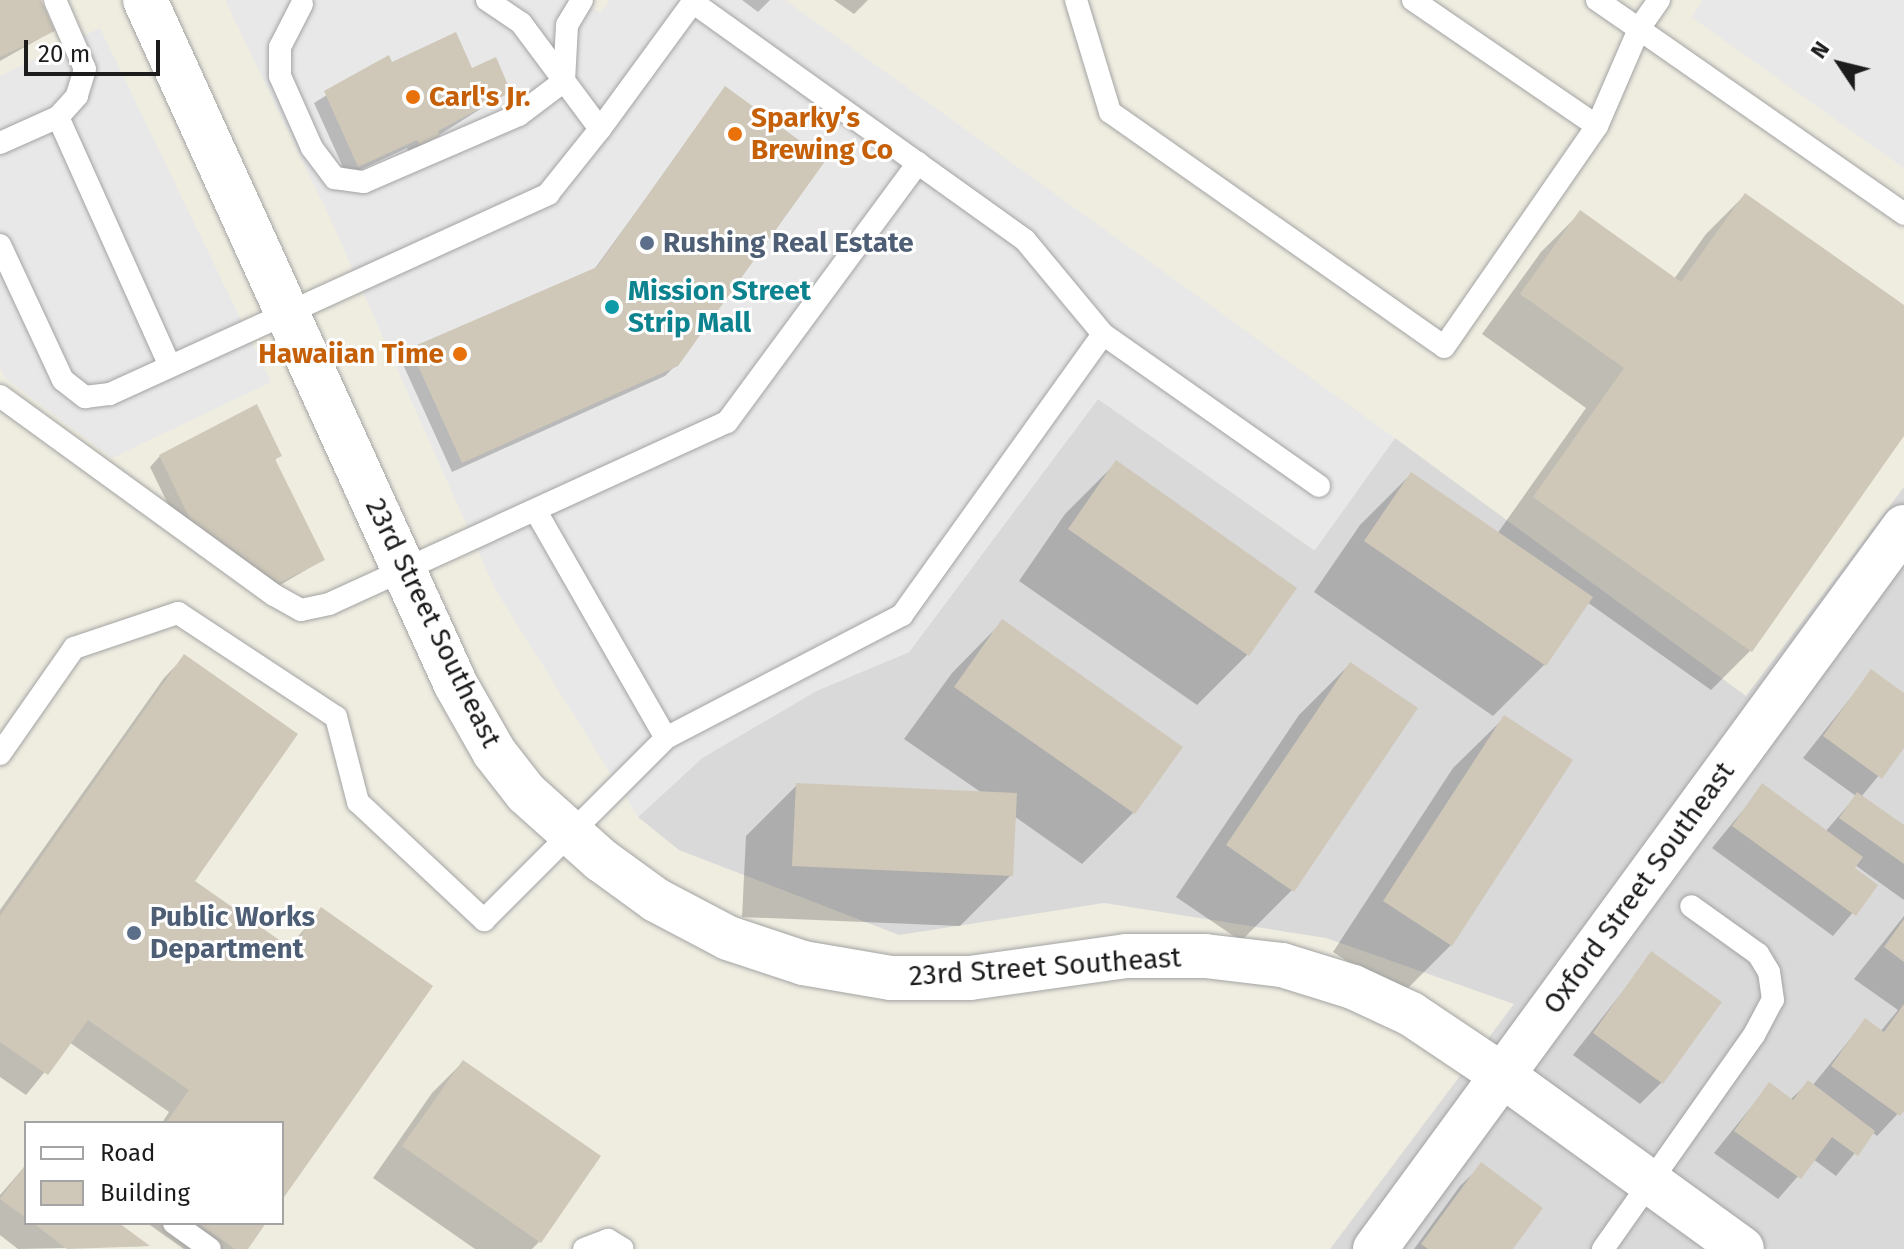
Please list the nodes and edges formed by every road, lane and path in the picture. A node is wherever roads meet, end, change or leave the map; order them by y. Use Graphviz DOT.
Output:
graph roads {
  1 [pos="55,0"];
  2 [pos="145,0"];
  3 [pos="487,0"];
  4 [pos="582,0"];
  5 [pos="1076,0"];
  6 [pos="1413,0"];
  7 [pos="1597,0"];
  8 [pos="1659,0"];
  9 [pos="304,1"];
  10 [pos="1639,29"];
  11 [pos="564,81"];
  12 [pos="58,117"];
  13 [pos="1597,126"];
  14 [pos="600,129"];
  15 [pos="0,143"];
  16 [pos="918,163"];
  17 [pos="1904,214"];
  18 [pos="0,245"];
  19 [pos="284,312"];
  20 [pos="1103,334"];
  21 [pos="170,366"];
  22 [pos="0,396"];
  23 [pos="1319,486"];
  24 [pos="537,513"];
  25 [pos="1904,527"];
  26 [pos="406,569"];
  27 [pos="666,738"];
  28 [pos="0,754"];
  29 [pos="569,831"];
  30 [pos="1691,906"];
  31 [pos="1502,1075"];
  32 [pos="1650,1182"];
  33 [pos="177,1225"];
  34 [pos="210,1249"];
  35 [pos="584,1249"];
  36 [pos="623,1249"];
  37 [pos="1375,1249"];
  38 [pos="1603,1249"];
  39 [pos="1742,1249"];
  1 -- 12 [label="lane"];
  2 -- 19 [label="street, 23rd Street Southeast"];
  3 -- 11 [label="lane"];
  4 -- 11 [label="lane"];
  5 -- 13 [label="lane"];
  6 -- 13 [label="lane"];
  7 -- 10 [label="lane"];
  8 -- 10 [label="lane"];
  9 -- 11 [label="lane"];
  10 -- 13 [label="lane"];
  10 -- 17 [label="lane"];
  11 -- 14 [label="lane"];
  12 -- 15 [label="lane"];
  12 -- 21 [label="lane"];
  14 -- 16 [label="lane"];
  14 -- 19 [label="lane"];
  16 -- 20 [label="lane"];
  16 -- 24 [label="lane"];
  18 -- 21 [label="lane"];
  19 -- 21 [label="lane"];
  19 -- 26 [label="street, 23rd Street Southeast"];
  20 -- 23 [label="lane"];
  20 -- 27 [label="lane"];
  22 -- 26 [label="lane"];
  24 -- 26 [label="lane"];
  24 -- 27 [label="lane"];
  25 -- 31 [label="street, Oxford Street Southeast"];
  26 -- 29 [label="street, 23rd Street Southeast"];
  27 -- 29 [label="lane"];
  28 -- 29 [label="lane"];
  29 -- 31 [label="street, 23rd Street Southeast"];
  30 -- 32 [label="lane"];
  31 -- 32 [label="street, 23rd Street Southeast"];
  31 -- 37 [label="street, Oxford Street Southeast"];
  32 -- 38 [label="lane"];
  32 -- 39 [label="street, 23rd Street Southeast"];
  33 -- 34 [label="lane"];
  35 -- 36 [label="lane"];
}
